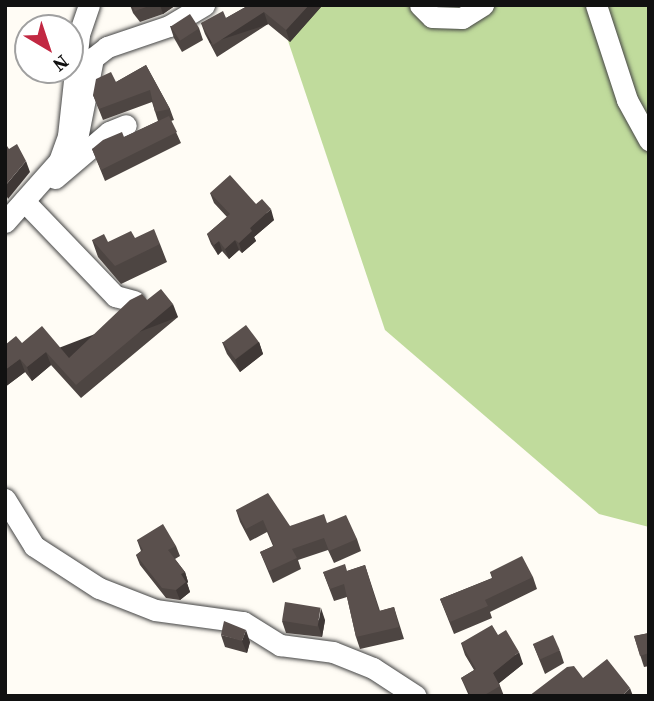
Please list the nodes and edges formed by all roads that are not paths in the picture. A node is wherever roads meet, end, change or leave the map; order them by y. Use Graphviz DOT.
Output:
graph roads {
  1 [pos="89,5"];
  2 [pos="204,5"];
  3 [pos="420,5"];
  4 [pos="482,5"];
  5 [pos="596,5"];
  6 [pos="126,125"];
  7 [pos="649,140"];
  8 [pos="60,159"];
  9 [pos="31,194"];
  10 [pos="5,222"];
  11 [pos="134,301"];
  12 [pos="5,499"];
  13 [pos="416,696"];
  1 -- 8 [label="street"];
  2 -- 8 [label="street"];
  3 -- 4 [label="street"];
  5 -- 7 [label="street"];
  6 -- 9 [label="street"];
  8 -- 9 [label="street"];
  9 -- 10 [label="street"];
  9 -- 11 [label="street"];
  12 -- 13 [label="street"];
}
